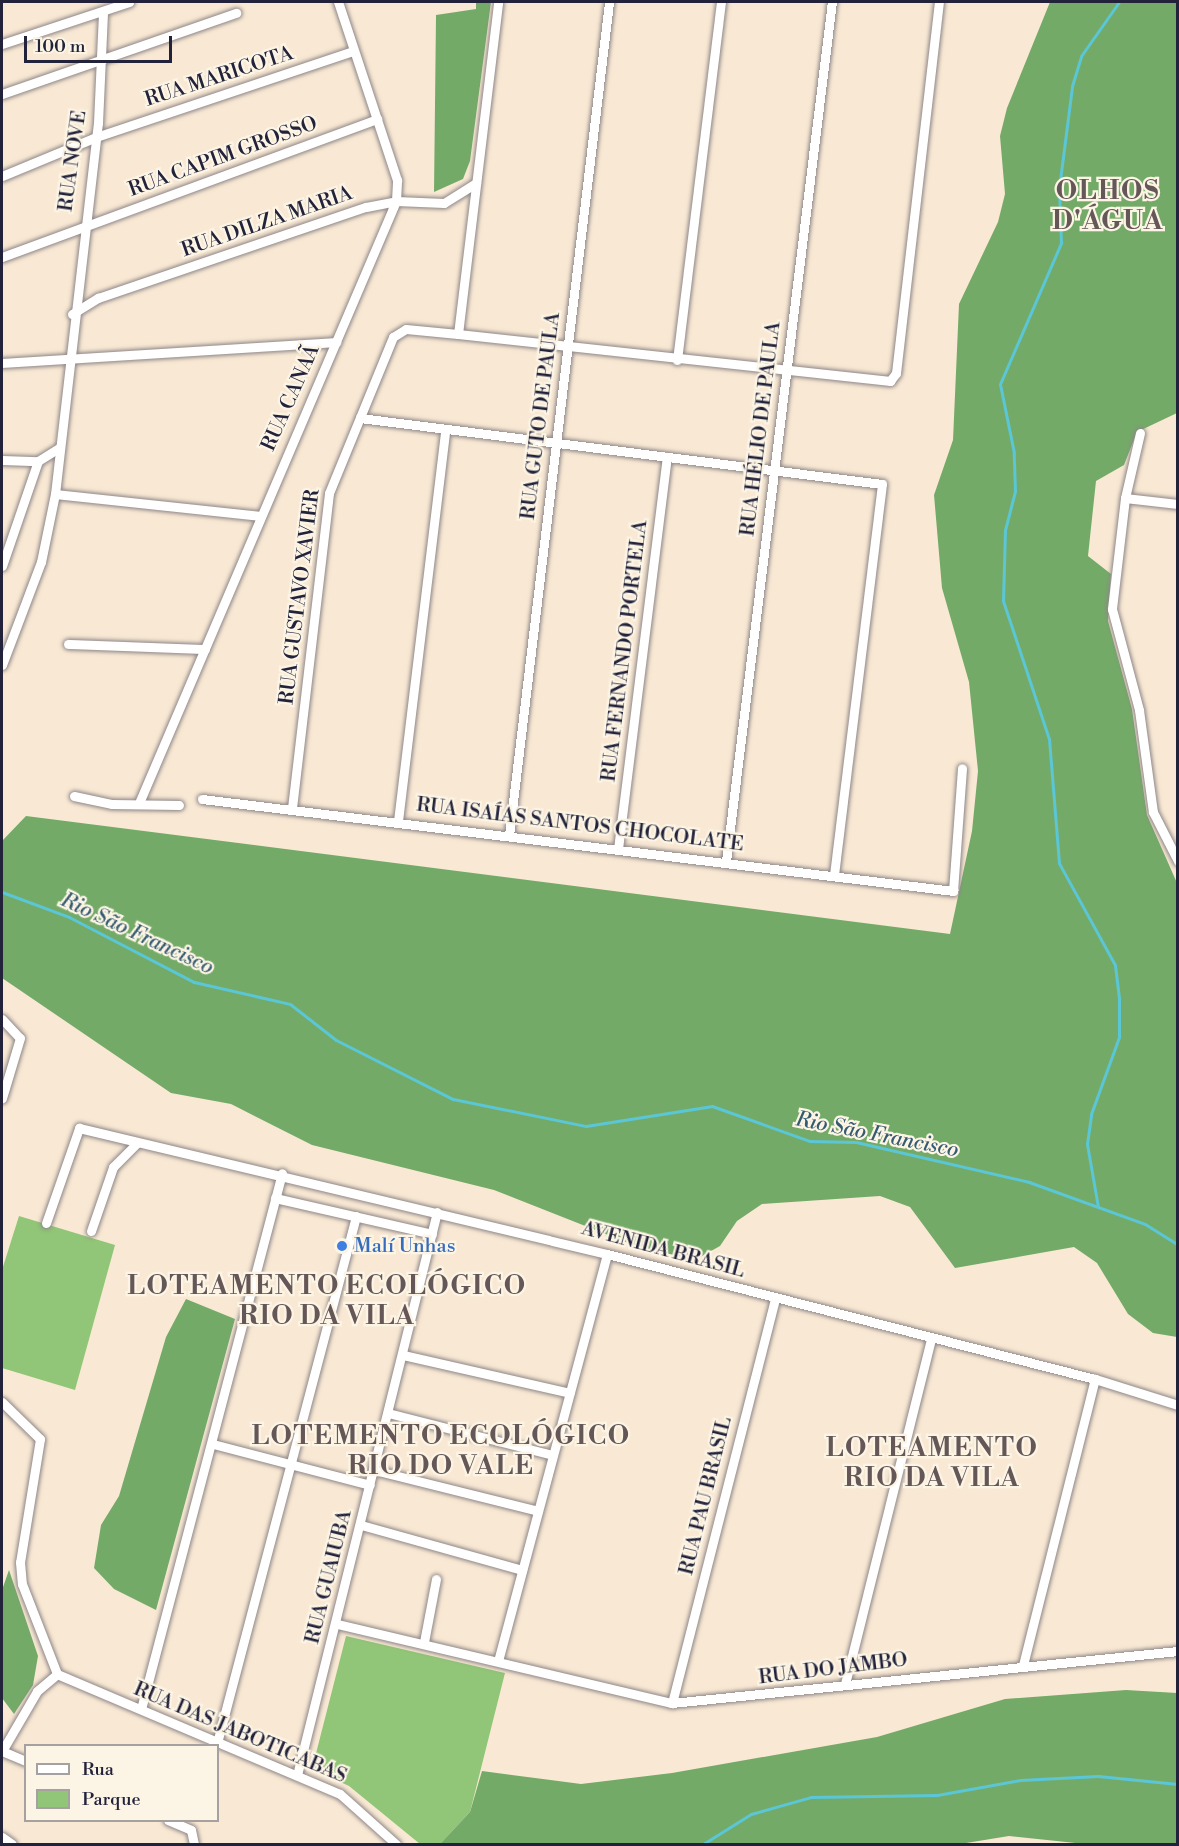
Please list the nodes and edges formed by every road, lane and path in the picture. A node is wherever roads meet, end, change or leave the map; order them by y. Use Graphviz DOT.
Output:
graph roads {
  1 [pos="129,2"];
  2 [pos="338,2"];
  3 [pos="498,2"];
  4 [pos="609,2"];
  5 [pos="721,2"];
  6 [pos="832,2"];
  7 [pos="939,2"];
  8 [pos="115,4"];
  9 [pos="103,12"];
  10 [pos="236,13"];
  11 [pos="2,44"];
  12 [pos="353,51"];
  13 [pos="101,57"];
  14 [pos="2,94"];
  15 [pos="377,119"];
  16 [pos="96,137"];
  17 [pos="2,176"];
  18 [pos="476,183"];
  19 [pos="396,201"];
  20 [pos="82,229"];
  21 [pos="2,257"];
  22 [pos="72,314"];
  23 [pos="458,334"];
  24 [pos="336,342"];
  25 [pos="566,346"];
  26 [pos="67,357"];
  27 [pos="677,360"];
  28 [pos="2,363"];
  29 [pos="787,374"];
  30 [pos="360,418"];
  31 [pos="445,430"];
  32 [pos="1140,434"];
  33 [pos="556,444"];
  34 [pos="59,448"];
  35 [pos="667,457"];
  36 [pos="2,460"];
  37 [pos="38,461"];
  38 [pos="773,471"];
  39 [pos="55,494"];
  40 [pos="1125,498"];
  41 [pos="1178,504"];
  42 [pos="261,516"];
  43 [pos="2,566"];
  44 [pos="68,644"];
  45 [pos="205,650"];
  46 [pos="2,665"];
  47 [pos="962,768"];
  48 [pos="74,796"];
  49 [pos="202,799"];
  50 [pos="140,803"];
  51 [pos="179,805"];
  52 [pos="292,808"];
  53 [pos="398,821"];
  54 [pos="509,835"];
  55 [pos="618,849"];
  56 [pos="726,861"];
  57 [pos="1178,861"];
  58 [pos="834,874"];
  59 [pos="2,1019"];
  60 [pos="2,1098"];
  61 [pos="136,1144"];
  62 [pos="282,1173"];
  63 [pos="275,1198"];
  64 [pos="437,1212"];
  65 [pos="356,1216"];
  66 [pos="46,1223"];
  67 [pos="91,1231"];
  68 [pos="432,1234"];
  69 [pos="607,1254"];
  70 [pos="775,1298"];
  71 [pos="931,1339"];
  72 [pos="403,1355"];
  73 [pos="1095,1379"];
  74 [pos="570,1393"];
  75 [pos="2,1402"];
  76 [pos="1178,1405"];
  77 [pos="388,1413"];
  78 [pos="213,1444"];
  79 [pos="554,1455"];
  80 [pos="292,1465"];
  81 [pos="374,1470"];
  82 [pos="370,1485"];
  83 [pos="538,1511"];
  84 [pos="361,1525"];
  85 [pos="522,1570"];
  86 [pos="436,1579"];
  87 [pos="337,1624"];
  88 [pos="424,1642"];
  89 [pos="1178,1651"];
  90 [pos="498,1661"];
  91 [pos="1023,1665"];
  92 [pos="57,1674"];
  93 [pos="845,1684"];
  94 [pos="672,1703"];
  95 [pos="141,1710"];
  96 [pos="217,1743"];
  97 [pos="2,1751"];
  98 [pos="24,1760"];
  99 [pos="297,1775"];
  100 [pos="171,1822"];
  101 [pos="2,1837"];
  102 [pos="12,1845"];
  103 [pos="194,1845"];
  104 [pos="396,1845"];
  1 -- 8 [label="street"];
  2 -- 12 [label="street, RUA CANAÃ"];
  3 -- 18 [label="street"];
  4 -- 25 [label="street, RUA GUTO DE PAULA"];
  5 -- 27 [label="street"];
  6 -- 29 [label="street, RUA HÉLIO DE PAULA"];
  7 -- 29 [label="street"];
  8 -- 9 [label="street"];
  9 -- 11 [label="street"];
  9 -- 13 [label="street, RUA NOVE"];
  10 -- 13 [label="street"];
  12 -- 15 [label="street, RUA CANAÃ"];
  12 -- 16 [label="street, RUA MARICOTA"];
  13 -- 14 [label="street"];
  13 -- 16 [label="street, RUA NOVE"];
  15 -- 19 [label="street, RUA CANAÃ"];
  15 -- 20 [label="street, RUA CAPIM GROSSO"];
  16 -- 17 [label="street, RUA MARICOTA"];
  16 -- 20 [label="street, RUA NOVE"];
  18 -- 19 [label="street, RUA DILZA MARIA"];
  18 -- 23 [label="street"];
  19 -- 22 [label="street, RUA DILZA MARIA"];
  19 -- 24 [label="street, RUA CANAÃ"];
  20 -- 21 [label="street, RUA CAPIM GROSSO"];
  20 -- 22 [label="street, RUA NOVE"];
  22 -- 26 [label="street, RUA NOVE"];
  23 -- 25 [label="street"];
  23 -- 30 [label="street, RUA GUSTAVO XAVIER"];
  24 -- 26 [label="street"];
  24 -- 42 [label="street, RUA CANAÃ"];
  25 -- 27 [label="street"];
  25 -- 33 [label="street, RUA GUTO DE PAULA"];
  26 -- 28 [label="street"];
  26 -- 34 [label="street, RUA NOVE"];
  27 -- 29 [label="street"];
  29 -- 38 [label="street, RUA HÉLIO DE PAULA"];
  30 -- 31 [label="street"];
  30 -- 52 [label="street, RUA GUSTAVO XAVIER"];
  31 -- 33 [label="street"];
  31 -- 53 [label="street"];
  32 -- 40 [label="street"];
  33 -- 35 [label="street"];
  33 -- 54 [label="street, RUA GUTO DE PAULA"];
  34 -- 37 [label="street"];
  34 -- 39 [label="street, RUA NOVE"];
  35 -- 38 [label="street"];
  35 -- 55 [label="street, RUA FERNANDO PORTELA"];
  36 -- 37 [label="street"];
  37 -- 43 [label="street"];
  38 -- 56 [label="street, RUA HÉLIO DE PAULA"];
  38 -- 58 [label="street"];
  39 -- 42 [label="street"];
  39 -- 46 [label="street, RUA NOVE"];
  40 -- 41 [label="street"];
  40 -- 57 [label="street"];
  42 -- 45 [label="street, RUA CANAÃ"];
  44 -- 45 [label="street"];
  45 -- 50 [label="street, RUA CANAÃ"];
  47 -- 58 [label="street, RUA ISAÍAS SANTOS CHOCOLATE"];
  48 -- 50 [label="street"];
  49 -- 52 [label="street, RUA ISAÍAS SANTOS CHOCOLATE"];
  50 -- 51 [label="street"];
  52 -- 53 [label="street, RUA ISAÍAS SANTOS CHOCOLATE"];
  53 -- 54 [label="street, RUA ISAÍAS SANTOS CHOCOLATE"];
  54 -- 55 [label="street, RUA ISAÍAS SANTOS CHOCOLATE"];
  55 -- 56 [label="street, RUA ISAÍAS SANTOS CHOCOLATE"];
  56 -- 58 [label="street, RUA ISAÍAS SANTOS CHOCOLATE"];
  59 -- 60 [label="street"];
  61 -- 62 [label="street, AVENIDA BRASIL"];
  61 -- 66 [label="street, AVENIDA BRASIL"];
  61 -- 67 [label="street"];
  62 -- 63 [label="street"];
  62 -- 64 [label="street, AVENIDA BRASIL"];
  63 -- 65 [label="street"];
  63 -- 78 [label="street"];
  64 -- 68 [label="street, RUA GUAIUBA"];
  64 -- 69 [label="street, AVENIDA BRASIL"];
  65 -- 68 [label="street"];
  65 -- 80 [label="street"];
  68 -- 72 [label="street, RUA GUAIUBA"];
  69 -- 70 [label="street, AVENIDA BRASIL"];
  69 -- 74 [label="street"];
  70 -- 71 [label="street, AVENIDA BRASIL"];
  70 -- 94 [label="street, RUA PAU BRASIL"];
  71 -- 73 [label="street, AVENIDA BRASIL"];
  71 -- 93 [label="street"];
  72 -- 74 [label="street"];
  72 -- 77 [label="street, RUA GUAIUBA"];
  73 -- 76 [label="street, AVENIDA BRASIL"];
  73 -- 91 [label="street"];
  74 -- 79 [label="street"];
  75 -- 92 [label="street"];
  77 -- 79 [label="street"];
  77 -- 81 [label="street, RUA GUAIUBA"];
  78 -- 80 [label="street"];
  78 -- 95 [label="street"];
  79 -- 83 [label="street"];
  80 -- 82 [label="street"];
  80 -- 96 [label="street"];
  81 -- 82 [label="street, RUA GUAIUBA"];
  81 -- 83 [label="street"];
  82 -- 84 [label="street, RUA GUAIUBA"];
  83 -- 85 [label="street"];
  84 -- 85 [label="street"];
  84 -- 87 [label="street, RUA GUAIUBA"];
  85 -- 90 [label="street"];
  86 -- 88 [label="street"];
  87 -- 88 [label="street, RUA DO JAMBO"];
  87 -- 99 [label="street, RUA GUAIUBA"];
  88 -- 90 [label="street, RUA DO JAMBO"];
  89 -- 91 [label="street, RUA DO JAMBO"];
  90 -- 94 [label="street, RUA DO JAMBO"];
  91 -- 93 [label="street, RUA DO JAMBO"];
  92 -- 95 [label="street, RUA DAS JABOTICABAS"];
  92 -- 97 [label="street"];
  93 -- 94 [label="street, RUA DO JAMBO"];
  95 -- 96 [label="street, RUA DAS JABOTICABAS"];
  96 -- 99 [label="street, RUA DAS JABOTICABAS"];
  97 -- 98 [label="street"];
  99 -- 104 [label="street, RUA DAS JABOTICABAS"];
  100 -- 103 [label="street"];
  101 -- 102 [label="street"];
}
